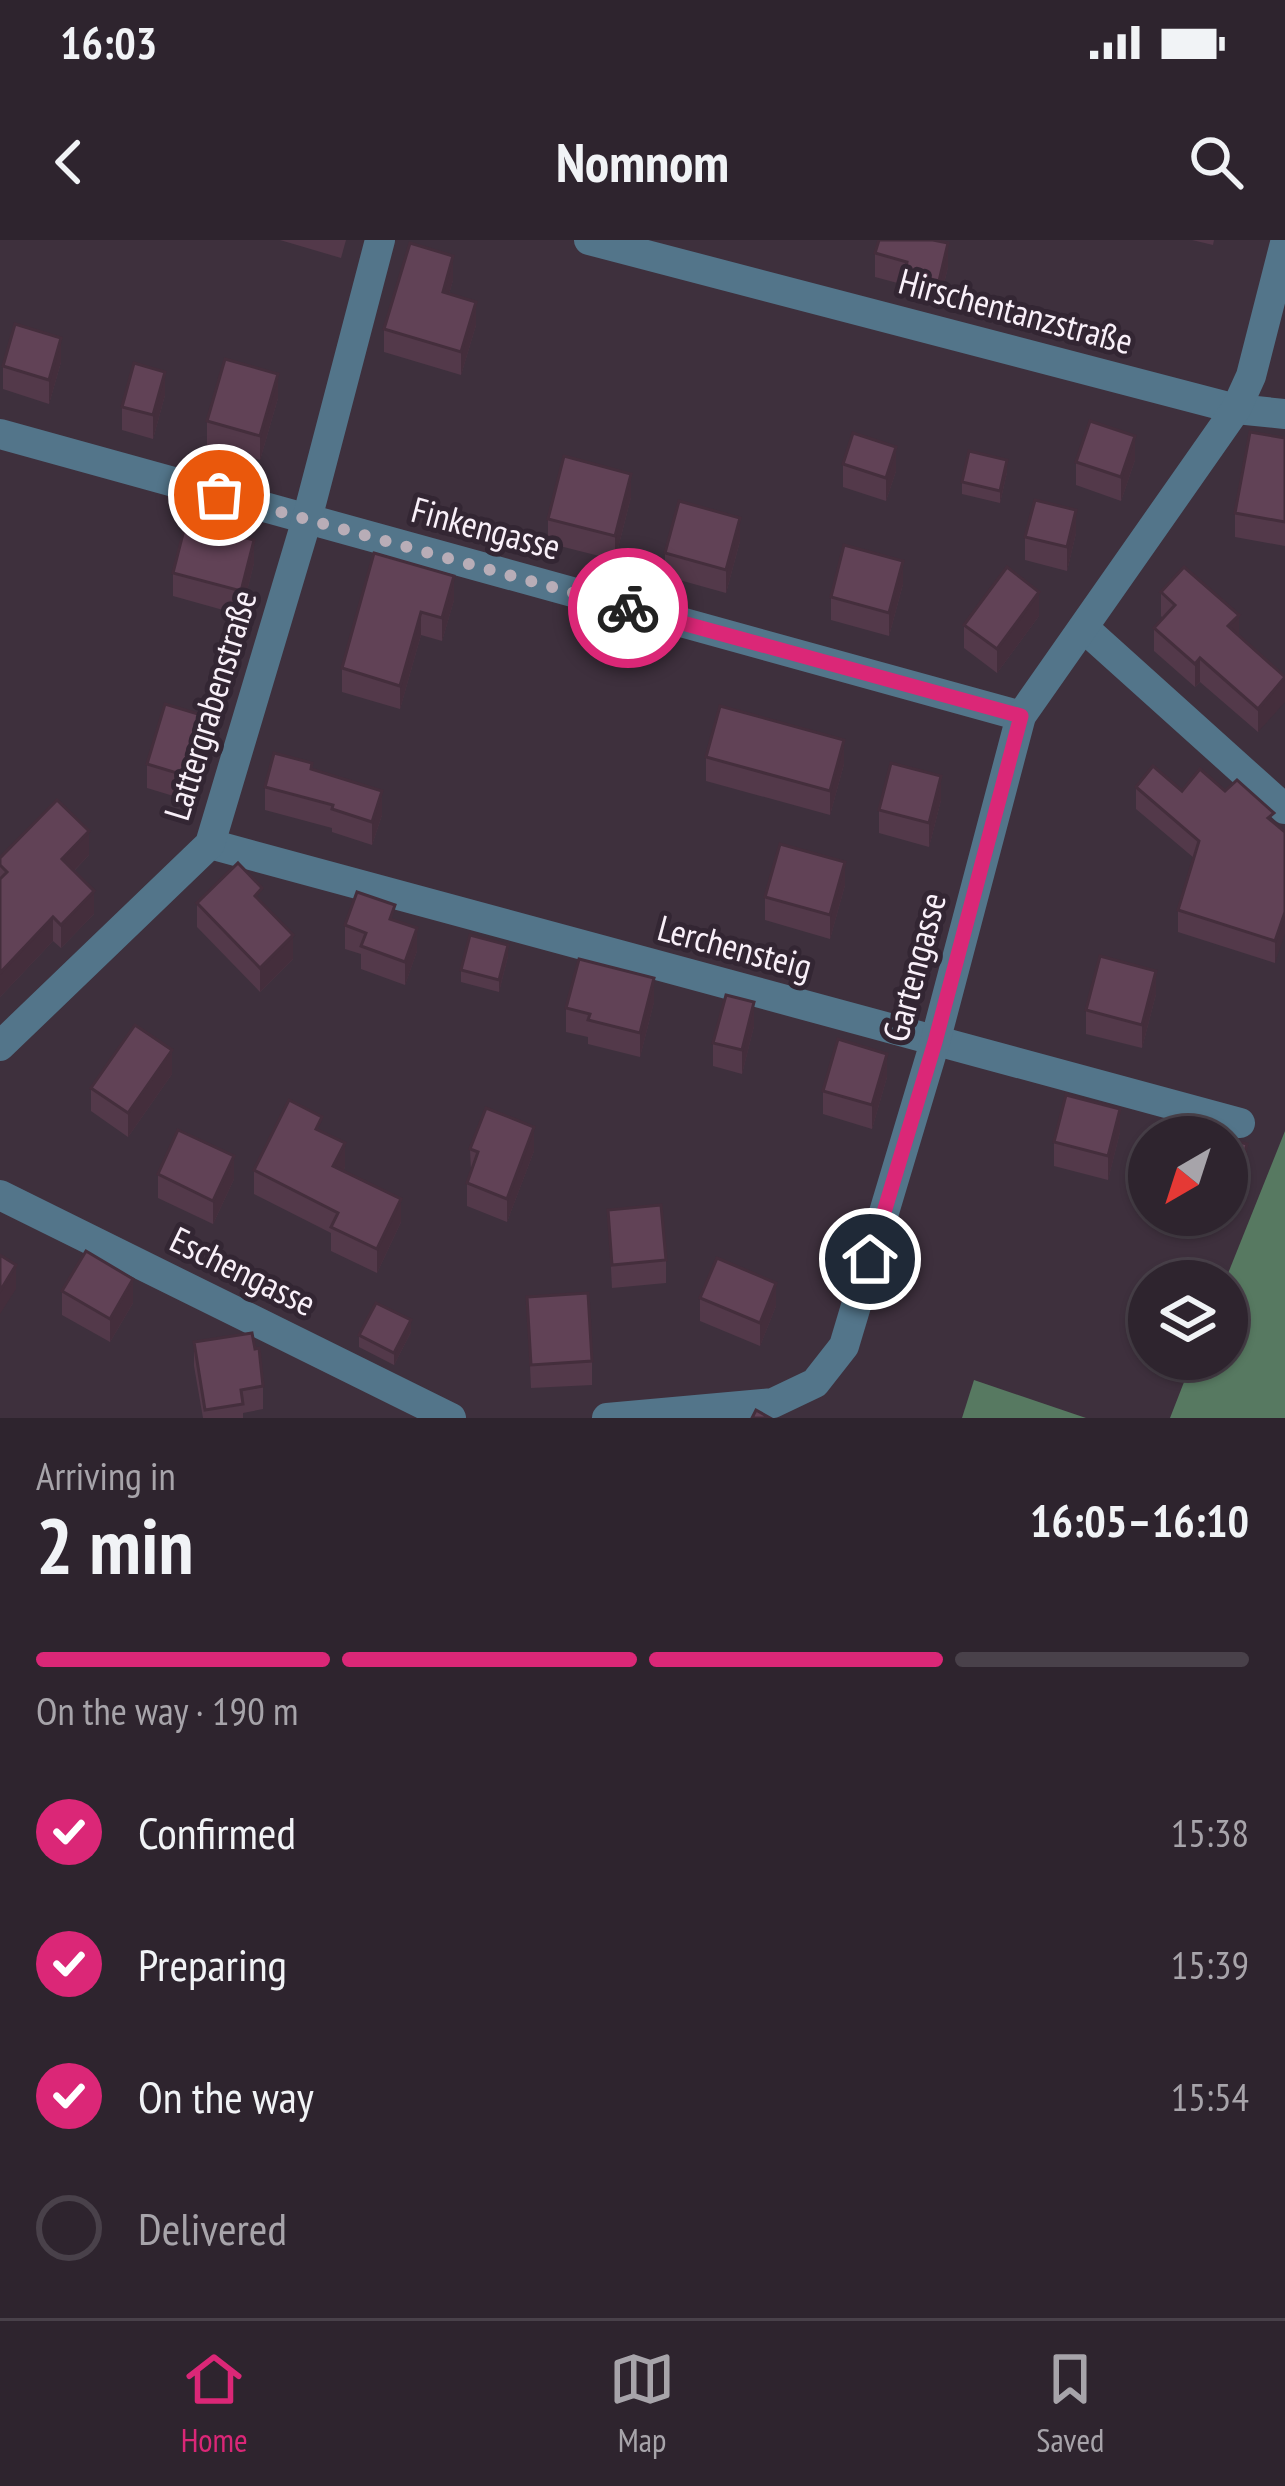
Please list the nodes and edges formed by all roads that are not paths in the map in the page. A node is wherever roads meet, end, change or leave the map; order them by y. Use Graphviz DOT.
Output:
graph roads {
  1 [pos="380,240"];
  2 [pos="589,240"];
  3 [pos="1285,243"];
  4 [pos="1236,409"];
  5 [pos="1285,414"];
  6 [pos="0,434"];
  7 [pos="307,519"];
  8 [pos="1084,629"];
  9 [pos="1021,716"];
  10 [pos="1285,809"];
  11 [pos="210,844"];
  12 [pos="935,1042"];
  13 [pos="0,1046"];
  14 [pos="1214,1116"];
  15 [pos="0,1195"];
  16 [pos="451,1418"];
  17 [pos="607,1418"];
  1 -- 7 [label="street, Lattergrabenstraße"];
  2 -- 4 [label="street, Hirschentanzstraße"];
  3 -- 4 [label="street, Gartengasse"];
  4 -- 5 [label="street, Hirschentanzstraße"];
  4 -- 8 [label="street, Gartengasse"];
  6 -- 7 [label="street, Finkengasse"];
  7 -- 9 [label="street, Finkengasse"];
  7 -- 11 [label="street, Lattergrabenstraße"];
  8 -- 9 [label="street, Gartengasse"];
  8 -- 10 [label="street"];
  9 -- 12 [label="street, Gartengasse"];
  11 -- 12 [label="street, Lerchensteig"];
  11 -- 13 [label="street, Lattergrabenstraße"];
  12 -- 14 [label="street, Lerchensteig"];
  12 -- 17 [label="street, Gartengasse"];
  15 -- 16 [label="street, Eschengasse"];
}
